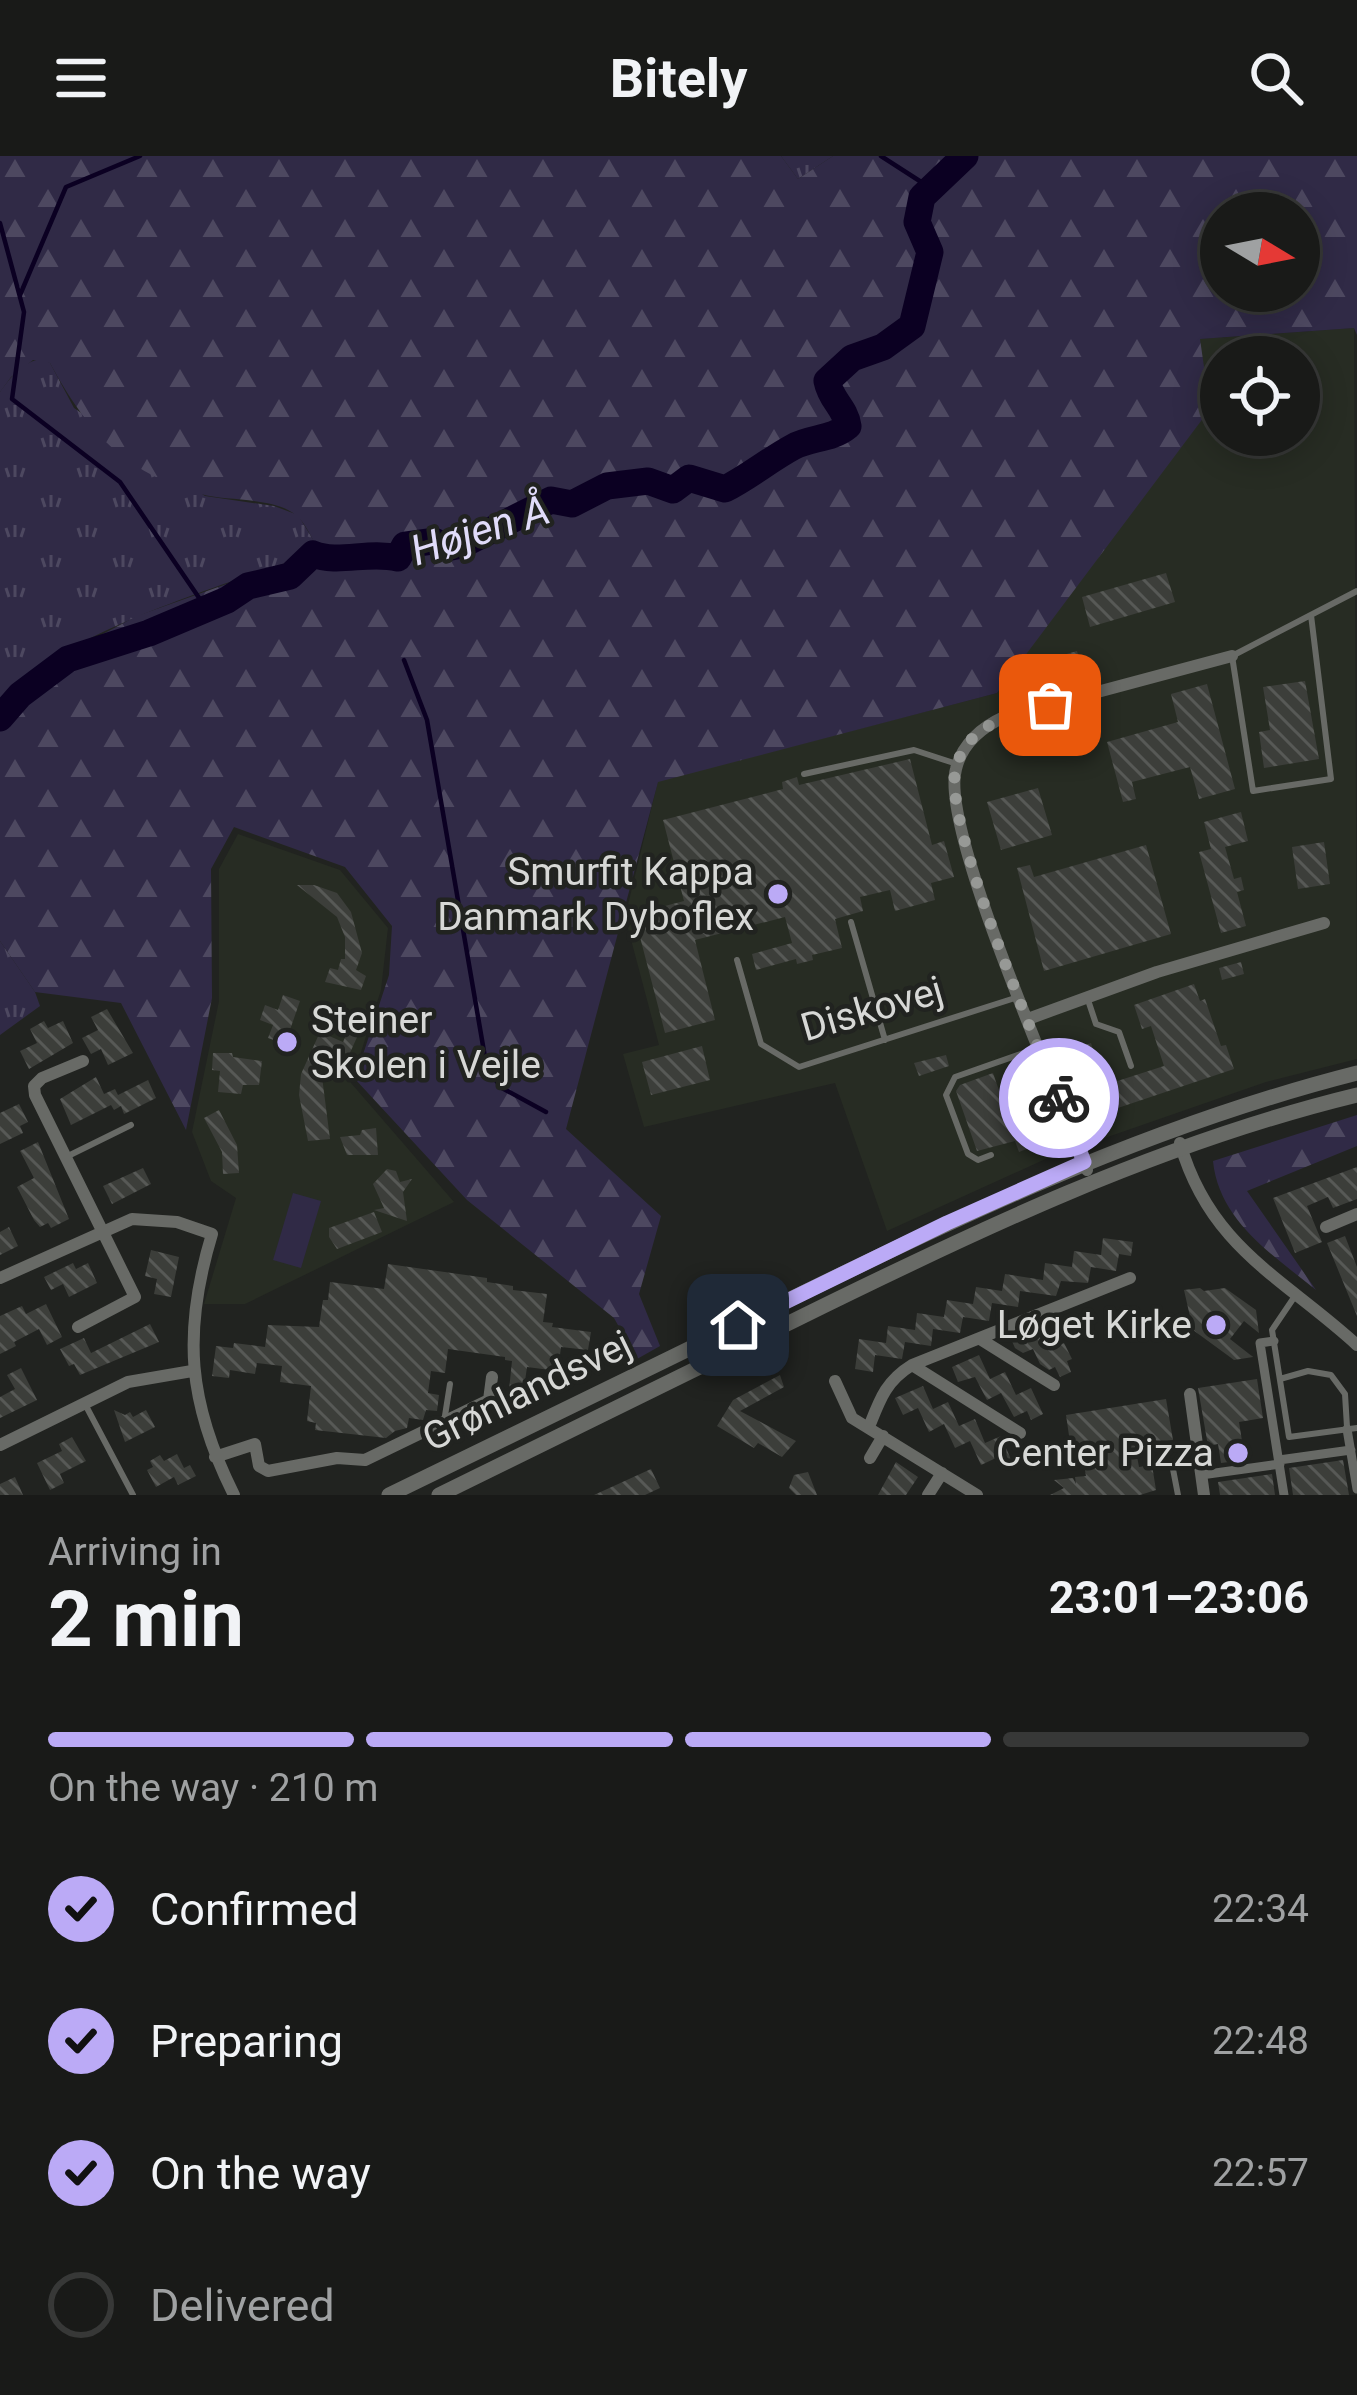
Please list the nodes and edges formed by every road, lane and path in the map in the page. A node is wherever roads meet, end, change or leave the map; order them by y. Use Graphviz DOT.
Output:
graph roads {
  1 [pos="1357,591"];
  2 [pos="1311,615"];
  3 [pos="1232,656"];
  4 [pos="957,764"];
  5 [pos="804,774"];
  6 [pos="851,922"];
  7 [pos="1324,923"];
  8 [pos="737,960"];
  9 [pos="1018,997"];
  10 [pos="1086,997"];
  11 [pos="1028,1019"];
  12 [pos="885,1040"];
  13 [pos="1038,1047"];
  14 [pos="83,1061"];
  15 [pos="1131,1066"];
  16 [pos="1357,1073"];
  17 [pos="1357,1095"];
  18 [pos="131,1125"];
  19 [pos="1176,1129"];
  20 [pos="1181,1149"];
  21 [pos="992,1155"];
  22 [pos="66,1157"];
  23 [pos="1084,1162"];
  24 [pos="1092,1183"];
  25 [pos="1357,1214"];
  26 [pos="1326,1227"];
  27 [pos="103,1229"];
  28 [pos="1130,1277"];
  29 [pos="0,1278"];
  30 [pos="1295,1296"];
  31 [pos="78,1327"];
  32 [pos="980,1339"];
  33 [pos="1274,1341"];
  34 [pos="1357,1345"];
  35 [pos="912,1365"];
  36 [pos="192,1371"];
  37 [pos="491,1377"];
  38 [pos="1280,1379"];
  39 [pos="835,1381"];
  40 [pos="450,1384"];
  41 [pos="1054,1385"];
  42 [pos="1190,1394"];
  43 [pos="85,1402"];
  44 [pos="443,1424"];
  45 [pos="869,1427"];
  46 [pos="1352,1428"];
  47 [pos="1020,1433"];
  48 [pos="883,1436"];
  49 [pos="0,1445"];
  50 [pos="1351,1450"];
  51 [pos="215,1457"];
  52 [pos="870,1458"];
  53 [pos="1280,1462"];
  54 [pos="1172,1464"];
  55 [pos="942,1473"];
  56 [pos="1201,1475"];
  57 [pos="1357,1489"];
  58 [pos="133,1495"];
  59 [pos="234,1495"];
  60 [pos="389,1495"];
  61 [pos="439,1495"];
  62 [pos="928,1495"];
  63 [pos="977,1495"];
  64 [pos="1178,1495"];
  65 [pos="1204,1495"];
  66 [pos="1284,1495"];
  1 -- 2 [label="lane"];
  2 -- 3 [label="lane"];
  2 -- 3 [label="lane"];
  3 -- 4 [label="street"];
  4 -- 5 [label="lane"];
  4 -- 9 [label="street"];
  6 -- 12 [label="lane"];
  7 -- 10 [label="street"];
  8 -- 12 [label="lane, Diskovej"];
  9 -- 11 [label="street"];
  9 -- 12 [label="lane, Diskovej"];
  10 -- 11 [label="street"];
  10 -- 15 [label="lane"];
  11 -- 13 [label="street"];
  13 -- 21 [label="lane"];
  13 -- 23 [label="street"];
  14 -- 22 [label="street"];
  16 -- 19 [label="street, Grønlandsvej"];
  17 -- 20 [label="street, Grønlandsvej"];
  18 -- 22 [label="lane"];
  19 -- 20 [label="street"];
  19 -- 23 [label="street, Grønlandsvej"];
  20 -- 24 [label="street, Grønlandsvej"];
  20 -- 30 [label="street"];
  22 -- 27 [label="street"];
  23 -- 24 [label="street"];
  23 -- 60 [label="street, Grønlandsvej"];
  24 -- 61 [label="street, Grønlandsvej"];
  25 -- 26 [label="street"];
  27 -- 29 [label="street"];
  27 -- 31 [label="street"];
  27 -- 36 [label="street"];
  28 -- 32 [label="street"];
  30 -- 33 [label="lane"];
  30 -- 34 [label="street"];
  32 -- 35 [label="street"];
  32 -- 41 [label="street"];
  33 -- 38 [label="lane"];
  33 -- 53 [label="street"];
  35 -- 45 [label="street"];
  35 -- 47 [label="street"];
  36 -- 43 [label="street"];
  36 -- 51 [label="street"];
  37 -- 44 [label="street"];
  38 -- 46 [label="lane"];
  38 -- 46 [label="lane"];
  39 -- 45 [label="street"];
  40 -- 44 [label="lane"];
  42 -- 56 [label="street"];
  43 -- 49 [label="street"];
  43 -- 58 [label="lane"];
  44 -- 51 [label="street"];
  45 -- 48 [label="street"];
  46 -- 50 [label="street"];
  48 -- 52 [label="street"];
  48 -- 55 [label="street"];
  50 -- 53 [label="street"];
  50 -- 57 [label="street"];
  51 -- 59 [label="street"];
  53 -- 56 [label="street"];
  53 -- 66 [label="street"];
  54 -- 64 [label="lane"];
  55 -- 62 [label="street"];
  55 -- 63 [label="street"];
  56 -- 65 [label="street"];
}
